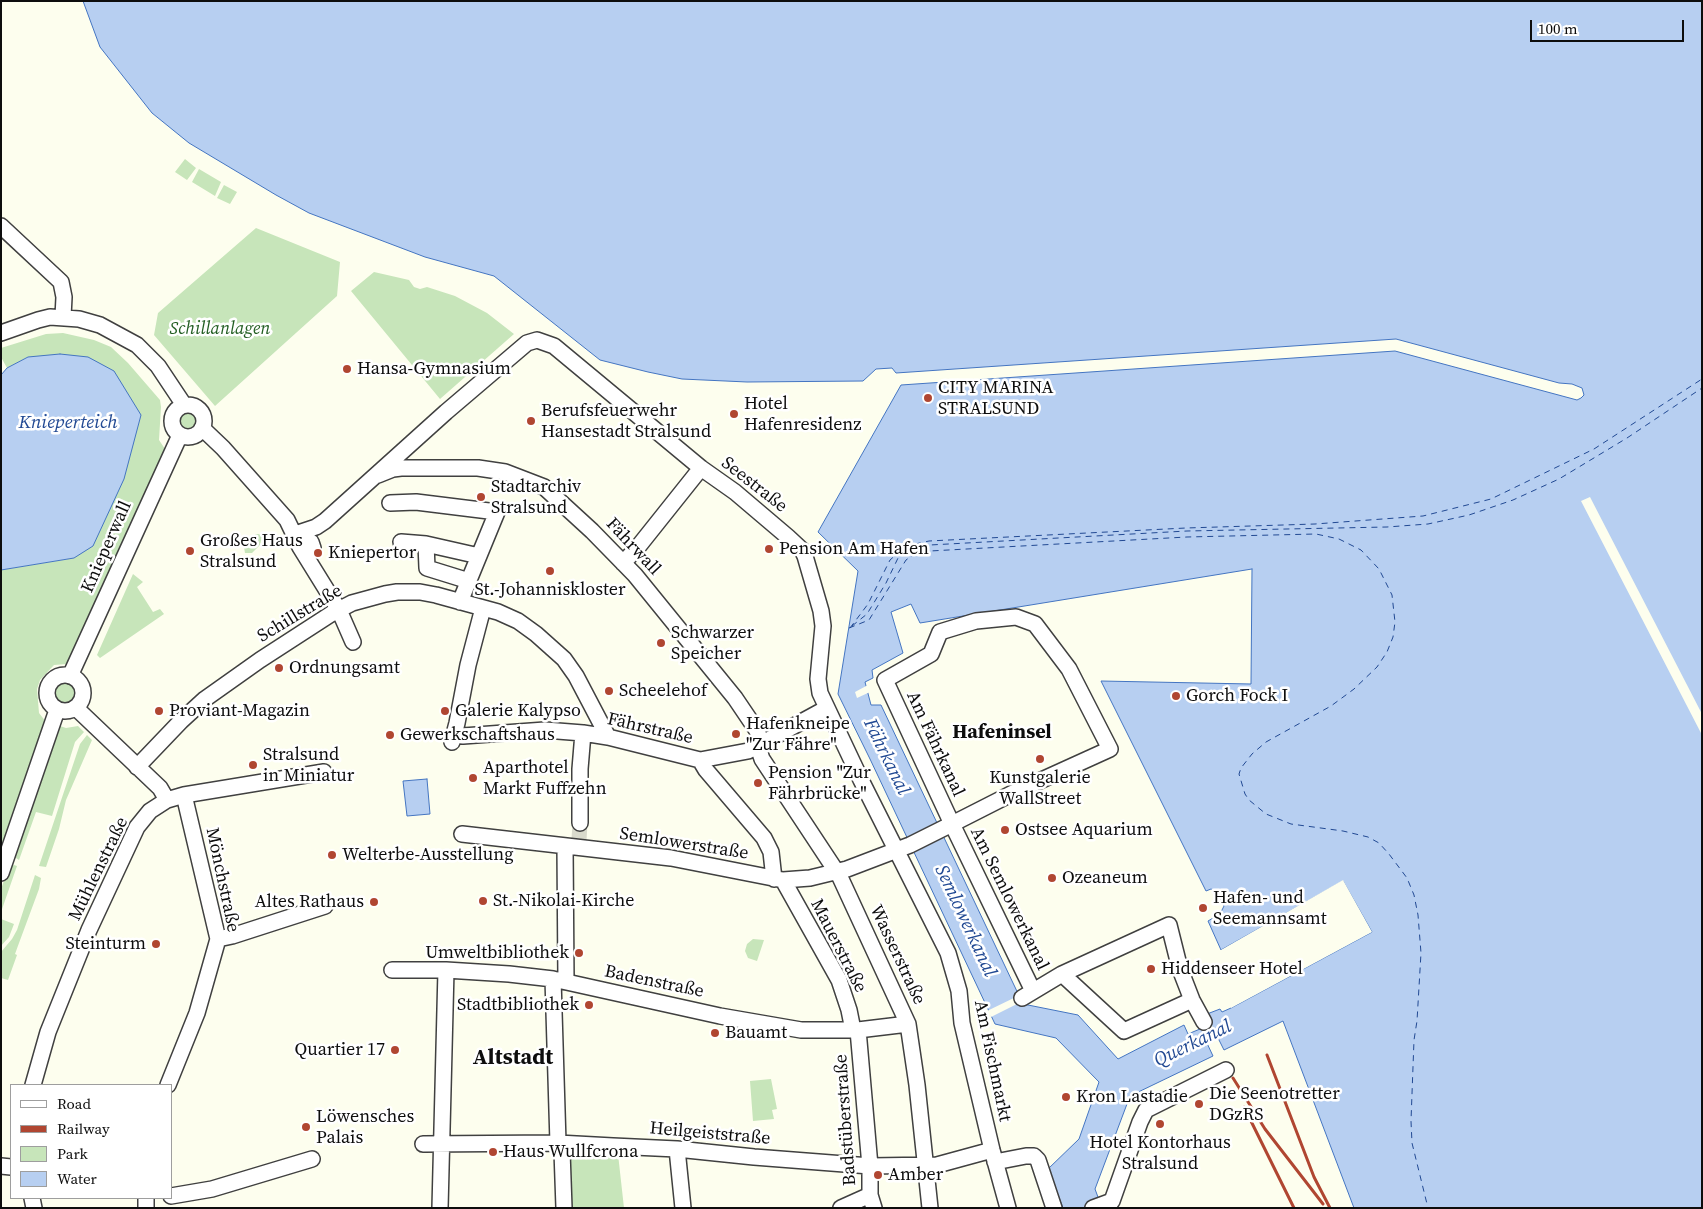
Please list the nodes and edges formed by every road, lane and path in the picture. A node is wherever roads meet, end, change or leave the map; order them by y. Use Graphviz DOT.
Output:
graph roads {
  1 [pos="1,226"];
  2 [pos="63,317"];
  3 [pos="1,333"];
  4 [pos="527,343"];
  5 [pos="184,405"];
  6 [pos="202,428"];
  7 [pos="180,435"];
  8 [pos="414,439"];
  9 [pos="418,468"];
  10 [pos="702,468"];
  11 [pos="370,479"];
  12 [pos="390,503"];
  13 [pos="295,534"];
  14 [pos="401,542"];
  15 [pos="426,544"];
  16 [pos="479,556"];
  17 [pos="623,563"];
  18 [pos="320,564"];
  19 [pos="469,581"];
  20 [pos="325,586"];
  21 [pos="460,602"];
  22 [pos="484,608"];
  23 [pos="340,610"];
  24 [pos="353,642"];
  25 [pos="70,676"];
  26 [pos="76,708"];
  27 [pos="827,708"];
  28 [pos="57,710"];
  29 [pos="583,733"];
  30 [pos="608,737"];
  31 [pos="757,744"];
  32 [pos="1110,749"];
  33 [pos="700,760"];
  34 [pos="137,767"];
  35 [pos="324,772"];
  36 [pos="184,795"];
  37 [pos="167,800"];
  38 [pos="580,823"];
  39 [pos="945,827"];
  40 [pos="462,834"];
  41 [pos="574,845"];
  42 [pos="903,847"];
  43 [pos="837,871"];
  44 [pos="1,873"];
  45 [pos="779,879"];
  46 [pos="325,906"];
  47 [pos="218,939"];
  48 [pos="392,970"];
  49 [pos="446,970"];
  50 [pos="1062,974"];
  51 [pos="560,981"];
  52 [pos="1192,1000"];
  53 [pos="1204,1022"];
  54 [pos="908,1024"];
  55 [pos="855,1030"];
  56 [pos="1226,1070"];
  57 [pos="33,1084"];
  58 [pos="168,1084"];
  59 [pos="558,1143"];
  60 [pos="424,1144"];
  61 [pos="441,1144"];
  62 [pos="677,1149"];
  63 [pos="993,1156"];
  64 [pos="312,1159"];
  65 [pos="870,1166"];
  66 [pos="925,1166"];
  67 [pos="172,1196"];
  68 [pos="872,1201"];
  69 [pos="1107,1205"];
  70 [pos="440,1208"];
  71 [pos="564,1208"];
  72 [pos="684,1208"];
  73 [pos="841,1208"];
  74 [pos="930,1208"];
  75 [pos="1008,1208"];
  76 [pos="1054,1208"];
  1 -- 2 [label="street"];
  2 -- 3 [label="street"];
  2 -- 5 [label="street"];
  4 -- 8 [label="street, Fährwall"];
  4 -- 10 [label="street, Seestraße"];
  5 -- 6 [label="street"];
  5 -- 7 [label="street"];
  6 -- 7 [label="street"];
  6 -- 13 [label="street"];
  7 -- 25 [label="street, Knieperwall"];
  8 -- 9 [label="street"];
  8 -- 11 [label="street, Fährwall"];
  9 -- 11 [label="street, Fährwall"];
  9 -- 17 [label="street, Fährwall"];
  10 -- 17 [label="street"];
  10 -- 27 [label="street, Seestraße"];
  11 -- 13 [label="street, Fährwall"];
  12 -- 16 [label="street"];
  13 -- 20 [label="street"];
  14 -- 15 [label="street"];
  15 -- 16 [label="street"];
  15 -- 19 [label="street"];
  16 -- 19 [label="street"];
  17 -- 31 [label="street, Fährwall"];
  18 -- 20 [label="street"];
  19 -- 21 [label="street"];
  20 -- 23 [label="street"];
  21 -- 22 [label="street, Schillstraße"];
  21 -- 23 [label="street, Schillstraße"];
  22 -- 29 [label="street, Fährstraße"];
  22 -- 30 [label="street, Schillstraße"];
  23 -- 24 [label="street"];
  23 -- 34 [label="street, Schillstraße"];
  25 -- 26 [label="street"];
  25 -- 28 [label="street"];
  26 -- 28 [label="street"];
  26 -- 34 [label="street"];
  27 -- 31 [label="street, Fährstraße"];
  27 -- 42 [label="street, Am Fischmarkt"];
  28 -- 44 [label="street"];
  29 -- 30 [label="street, Fährstraße"];
  29 -- 38 [label="street"];
  30 -- 33 [label="street, Fährstraße"];
  31 -- 33 [label="street, Fährstraße"];
  31 -- 43 [label="street, Wasserstraße"];
  32 -- 39 [label="street, Semlowerstraße"];
  32 -- 39 [label="street, Am Fährkanal"];
  33 -- 45 [label="street, Mauerstraße"];
  34 -- 37 [label="street"];
  35 -- 36 [label="street, Mühlenstraße"];
  36 -- 37 [label="street, Mühlenstraße"];
  36 -- 47 [label="street, Mönchstraße"];
  37 -- 57 [label="street, Mühlenstraße"];
  39 -- 42 [label="street, Semlowerstraße"];
  39 -- 50 [label="street, Am Semlowerkanal"];
  40 -- 41 [label="street, Semlowerstraße"];
  41 -- 45 [label="street, Semlowerstraße"];
  41 -- 51 [label="street"];
  42 -- 43 [label="street, Semlowerstraße"];
  42 -- 63 [label="street, Am Fischmarkt"];
  43 -- 45 [label="street, Semlowerstraße"];
  43 -- 54 [label="street, Wasserstraße"];
  45 -- 55 [label="street, Mauerstraße"];
  46 -- 47 [label="street"];
  47 -- 58 [label="street, Mönchstraße"];
  48 -- 49 [label="street, Badenstraße"];
  49 -- 51 [label="street, Badenstraße"];
  49 -- 61 [label="street"];
  50 -- 52 [label="street"];
  50 -- 52 [label="street"];
  51 -- 55 [label="street, Badenstraße"];
  51 -- 59 [label="street"];
  52 -- 53 [label="street"];
  54 -- 55 [label="street, Badenstraße"];
  54 -- 66 [label="street, Wasserstraße"];
  55 -- 65 [label="street, Badstüberstraße"];
  56 -- 69 [label="street"];
  59 -- 61 [label="street, Heilgeiststraße"];
  59 -- 62 [label="street, Heilgeiststraße"];
  59 -- 71 [label="street"];
  60 -- 61 [label="street, Heilgeiststraße"];
  61 -- 70 [label="street"];
  62 -- 65 [label="street, Heilgeiststraße"];
  62 -- 72 [label="street"];
  63 -- 66 [label="street, Heilgeiststraße"];
  63 -- 75 [label="street, Am Fischmarkt"];
  63 -- 76 [label="street, Heilgeiststraße"];
  64 -- 67 [label="street"];
  65 -- 66 [label="street, Heilgeiststraße"];
  65 -- 68 [label="street, Badstüberstraße"];
  66 -- 74 [label="street, Wasserstraße"];
  68 -- 73 [label="street"];
}
